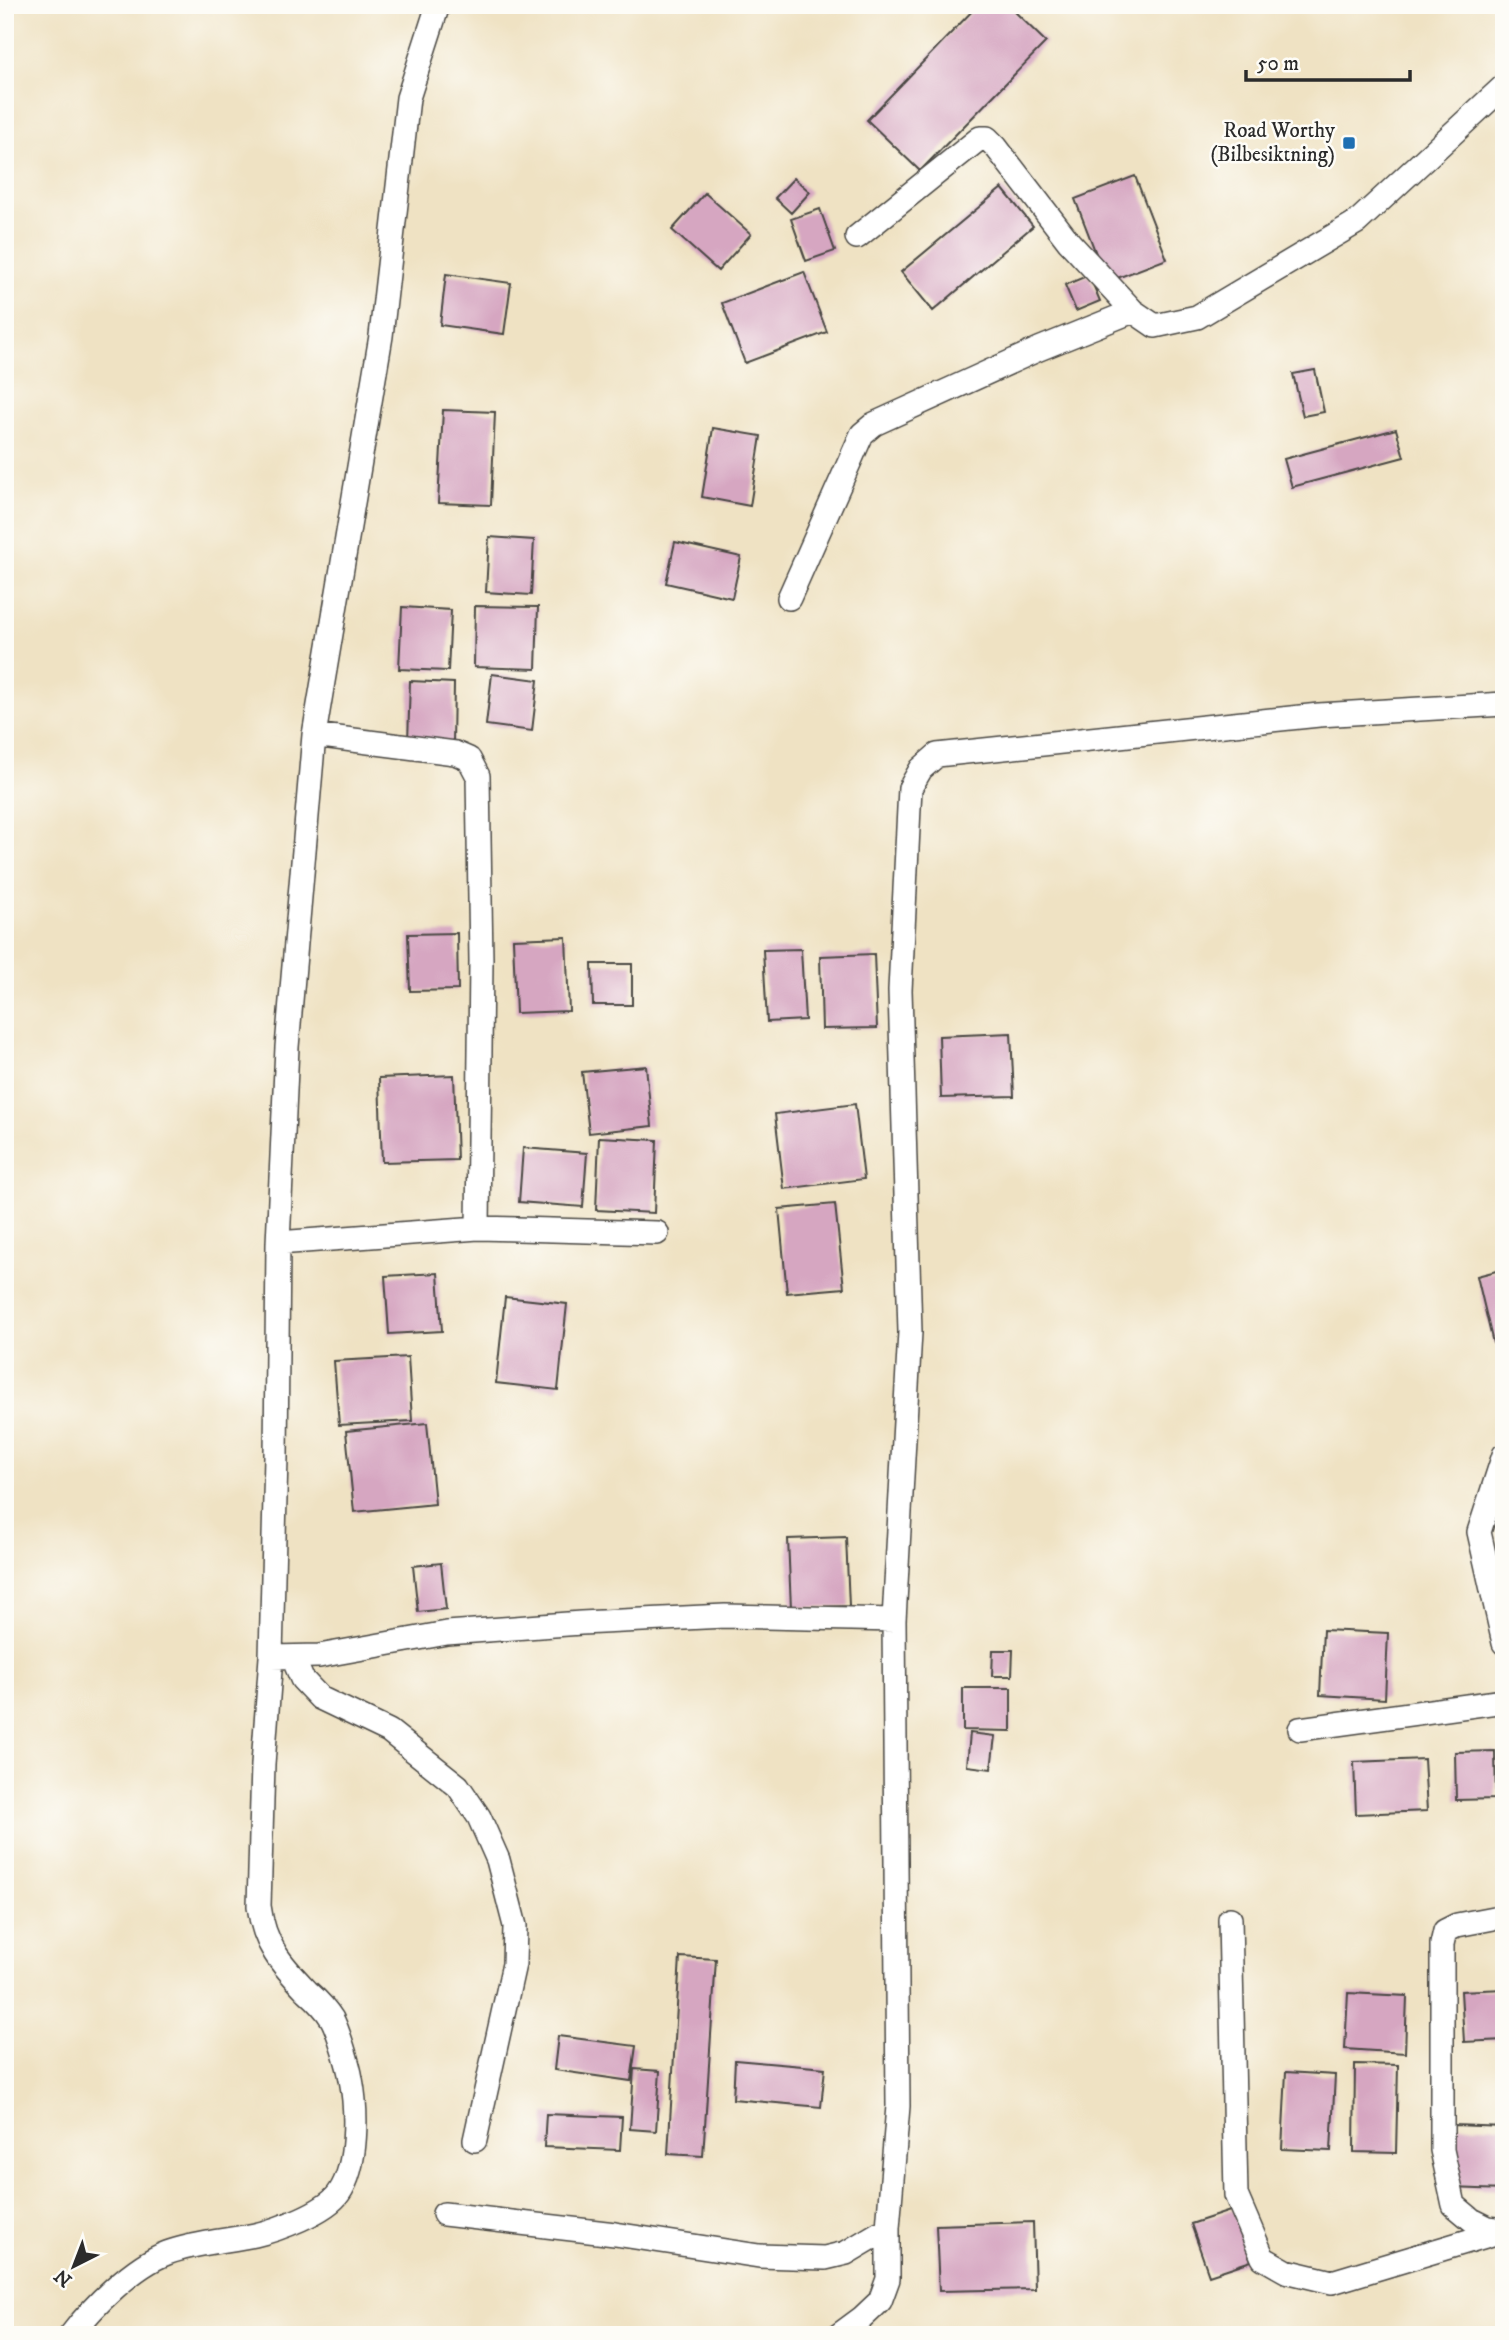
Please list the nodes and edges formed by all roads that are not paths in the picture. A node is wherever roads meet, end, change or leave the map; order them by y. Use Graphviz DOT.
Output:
graph roads {
  1 [pos="438,5"];
  2 [pos="1504,86"];
  3 [pos="858,237"];
  4 [pos="1133,312"];
  5 [pos="789,598"];
  6 [pos="1504,704"];
  7 [pos="314,735"];
  8 [pos="478,1228"];
  9 [pos="657,1233"];
  10 [pos="278,1243"];
  11 [pos="1504,1455"];
  12 [pos="894,1619"];
  13 [pos="1504,1643"];
  14 [pos="282,1658"];
  15 [pos="1504,1701"];
  16 [pos="1300,1729"];
  17 [pos="1504,1916"];
  18 [pos="1230,1919"];
  19 [pos="475,2140"];
  20 [pos="444,2214"];
  21 [pos="888,2228"];
  22 [pos="1503,2230"];
  23 [pos="869,2326"];
  24 [pos="71,2335"];
  25 [pos="838,2335"];
  1 -- 7 [label="street"];
  2 -- 4 [label="street"];
  3 -- 4 [label="street"];
  4 -- 5 [label="street"];
  6 -- 12 [label="street"];
  7 -- 8 [label="street"];
  7 -- 10 [label="street"];
  8 -- 9 [label="street"];
  8 -- 10 [label="street"];
  10 -- 14 [label="street"];
  11 -- 13 [label="street"];
  12 -- 14 [label="street"];
  12 -- 21 [label="street"];
  14 -- 19 [label="street"];
  14 -- 24 [label="street"];
  15 -- 16 [label="street"];
  17 -- 22 [label="street"];
  18 -- 22 [label="street"];
  20 -- 21 [label="street"];
  21 -- 23 [label="street"];
  23 -- 25 [label="street"];
}
